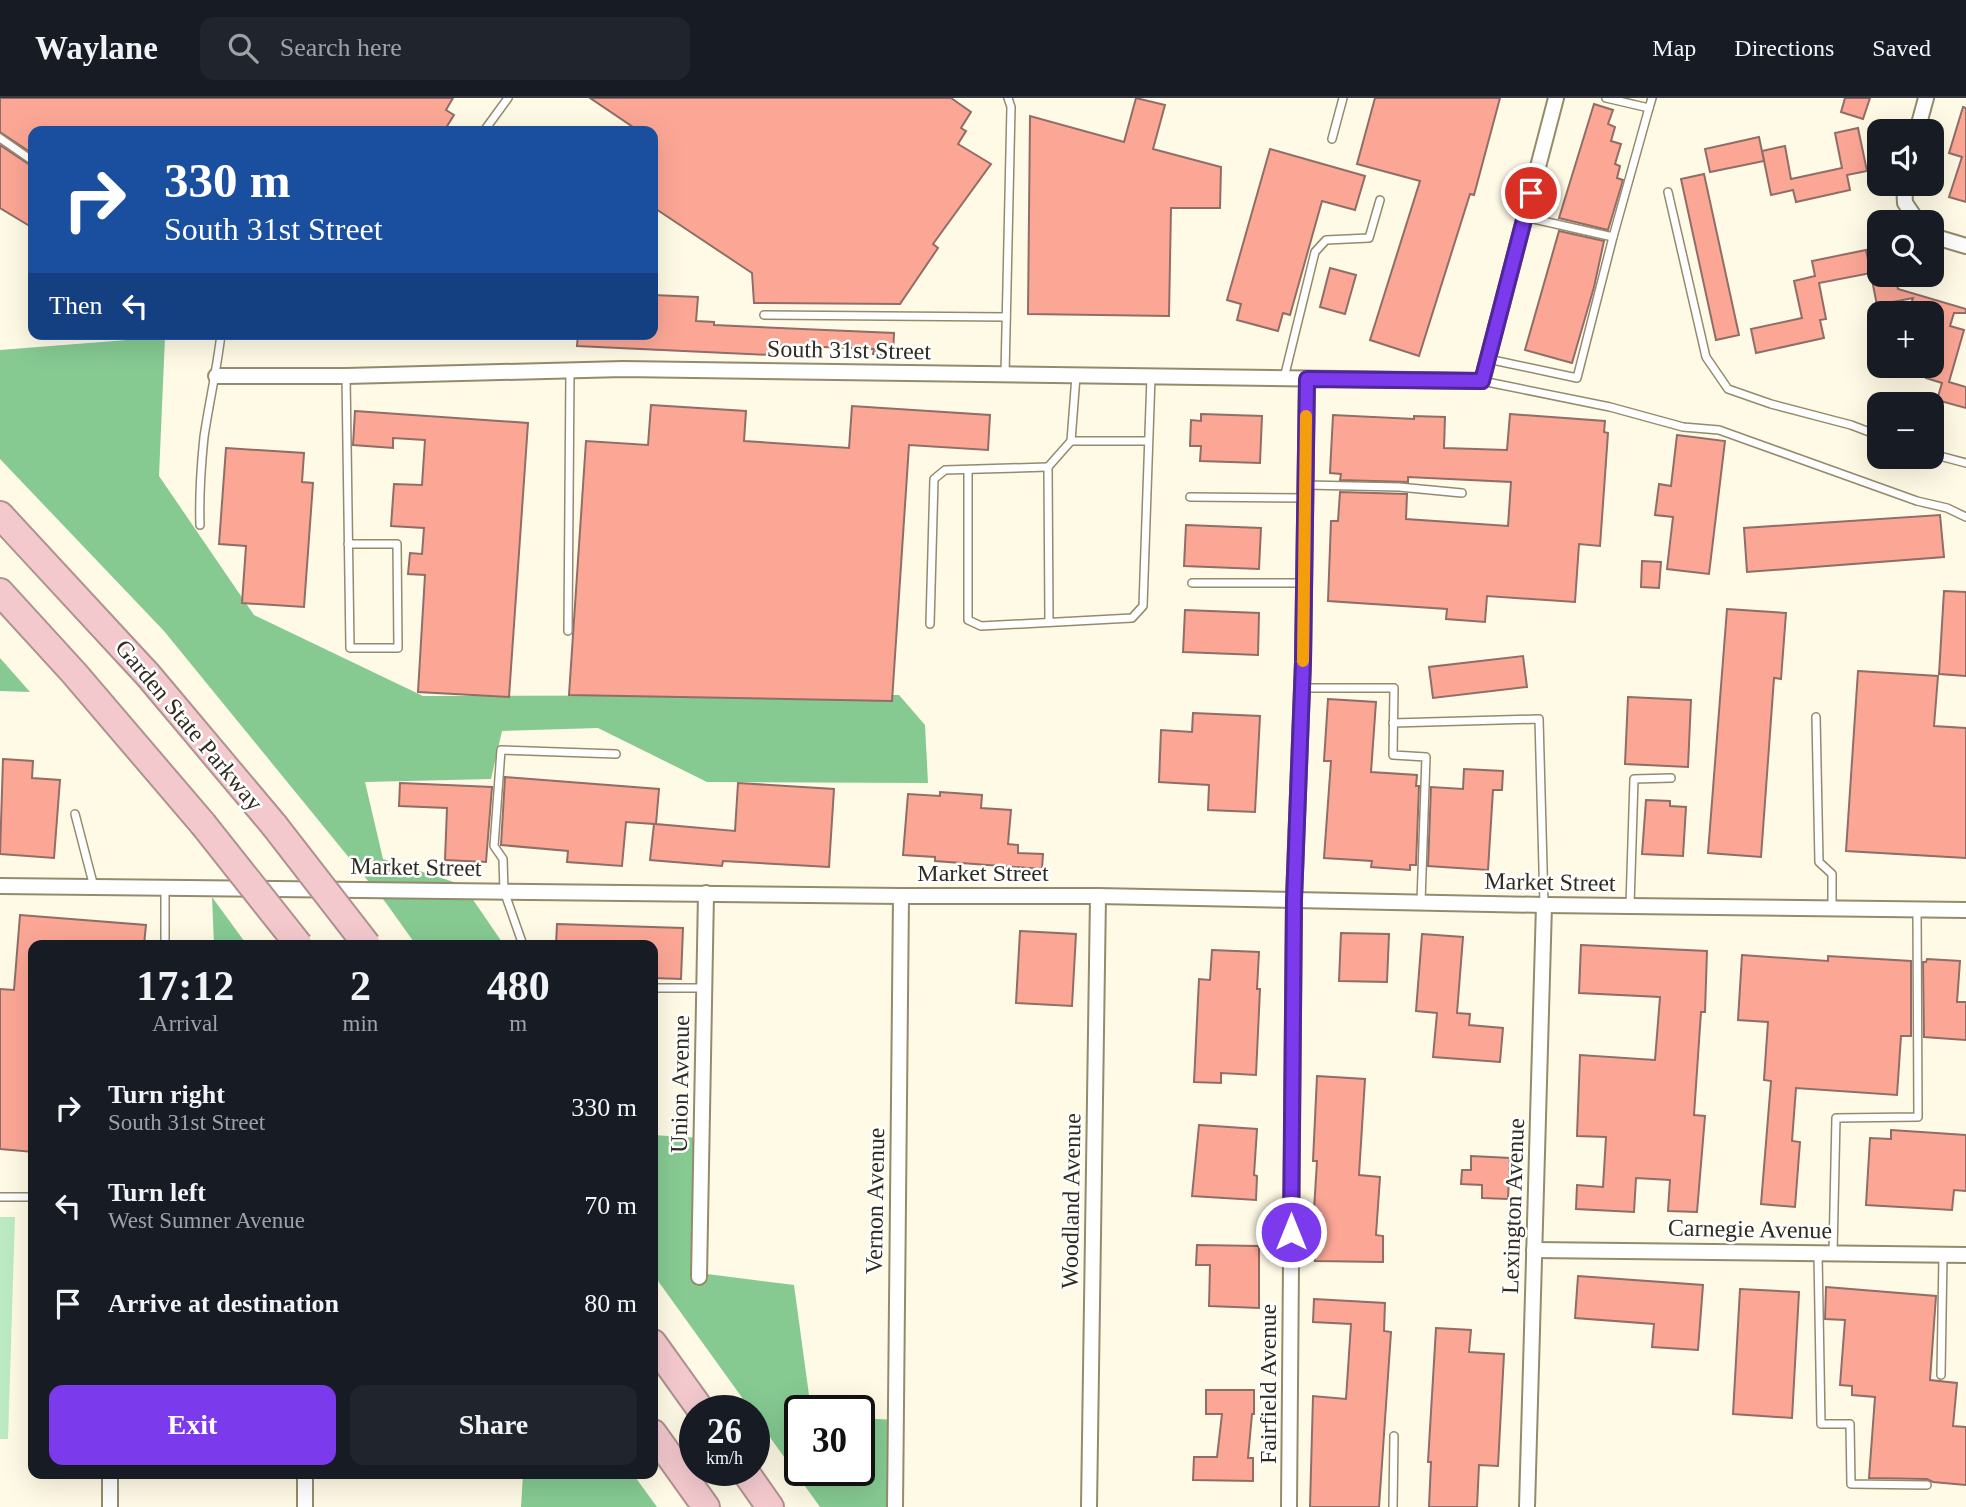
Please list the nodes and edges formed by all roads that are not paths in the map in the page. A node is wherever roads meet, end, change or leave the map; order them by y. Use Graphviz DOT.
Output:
graph roads {
  1 [pos="508,98"];
  2 [pos="1008,98"];
  3 [pos="1343,98"];
  4 [pos="1556,98"];
  5 [pos="1605,98"];
  6 [pos="1652,98"];
  7 [pos="1926,98"];
  8 [pos="1649,108"];
  9 [pos="1920,119"];
  10 [pos="488,126"];
  11 [pos="0,138"];
  12 [pos="1332,139"];
  13 [pos="28,158"];
  14 [pos="1668,192"];
  15 [pos="1380,200"];
  16 [pos="1525,216"];
  17 [pos="1613,237"];
  18 [pos="1944,239"];
  19 [pos="1966,246"];
  20 [pos="764,315"];
  21 [pos="1006,317"];
  22 [pos="219,340"];
  23 [pos="1488,358"];
  24 [pos="570,370"];
  25 [pos="216,376"];
  26 [pos="346,376"];
  27 [pos="1005,376"];
  28 [pos="1076,376"];
  29 [pos="1151,377"];
  30 [pos="1284,379"];
  31 [pos="1307,379"];
  32 [pos="1482,381"];
  33 [pos="1867,431"];
  34 [pos="1072,441"];
  35 [pos="1148,441"];
  36 [pos="1944,457"];
  37 [pos="1966,463"];
  38 [pos="1048,467"];
  39 [pos="968,470"];
  40 [pos="1305,491"];
  41 [pos="1462,493"];
  42 [pos="1191,497"];
  43 [pos="0,515"];
  44 [pos="1966,517"];
  45 [pos="200,525"];
  46 [pos="348,544"];
  47 [pos="1192,583"];
  48 [pos="1304,583"];
  49 [pos="0,592"];
  50 [pos="1049,622"];
  51 [pos="930,624"];
  52 [pos="568,631"];
  53 [pos="1302,688"];
  54 [pos="1816,717"];
  55 [pos="1393,723"];
  56 [pos="616,754"];
  57 [pos="1671,778"];
  58 [pos="75,814"];
  59 [pos="0,886"];
  60 [pos="94,887"];
  61 [pos="165,887"];
  62 [pos="504,891"];
  63 [pos="706,892"];
  64 [pos="901,896"];
  65 [pos="1098,896"];
  66 [pos="1294,900"];
  67 [pos="1421,902"];
  68 [pos="1544,905"];
  69 [pos="1630,906"];
  70 [pos="1832,908"];
  71 [pos="1917,910"];
  72 [pos="1966,910"];
  73 [pos="165,940"];
  74 [pos="295,940"];
  75 [pos="363,940"];
  76 [pos="521,940"];
  77 [pos="658,988"];
  78 [pos="705,988"];
  79 [pos="0,1197"];
  80 [pos="28,1197"];
  81 [pos="1534,1250"];
  82 [pos="1818,1253"];
  83 [pos="1833,1253"];
  84 [pos="1943,1255"];
  85 [pos="1966,1255"];
  86 [pos="699,1277"];
  87 [pos="658,1350"];
  88 [pos="1941,1375"];
  89 [pos="690,1395"];
  90 [pos="1394,1436"];
  91 [pos="658,1440"];
  92 [pos="110,1479"];
  93 [pos="305,1479"];
  94 [pos="1927,1485"];
  95 [pos="756,1486"];
  96 [pos="110,1507"];
  97 [pos="305,1507"];
  98 [pos="706,1507"];
  99 [pos="771,1507"];
  100 [pos="895,1507"];
  101 [pos="1089,1507"];
  102 [pos="1289,1507"];
  103 [pos="1393,1507"];
  104 [pos="1527,1507"];
  1 -- 10 [label="lane"];
  2 -- 21 [label="lane"];
  3 -- 12 [label="lane"];
  4 -- 16 [label="street"];
  5 -- 8 [label="lane"];
  6 -- 8 [label="lane"];
  7 -- 9 [label="street"];
  8 -- 17 [label="lane"];
  11 -- 13 [label="lane"];
  14 -- 33 [label="lane"];
  15 -- 30 [label="lane"];
  16 -- 17 [label="lane"];
  16 -- 23 [label="street"];
  17 -- 23 [label="lane"];
  18 -- 19 [label="street"];
  20 -- 21 [label="lane"];
  21 -- 27 [label="lane"];
  22 -- 25 [label="lane"];
  23 -- 32 [label="street"];
  24 -- 26 [label="street, South 31st Street"];
  24 -- 27 [label="street, South 31st Street"];
  24 -- 52 [label="lane"];
  25 -- 26 [label="street, South 31st Street"];
  25 -- 45 [label="lane"];
  26 -- 46 [label="lane"];
  27 -- 28 [label="street, South 31st Street"];
  28 -- 29 [label="street, South 31st Street"];
  28 -- 34 [label="lane"];
  29 -- 30 [label="street, South 31st Street"];
  29 -- 35 [label="lane"];
  30 -- 31 [label="street, South 31st Street"];
  31 -- 32 [label="street, South 31st Street"];
  31 -- 40 [label="street, Fairfield Avenue"];
  32 -- 44 [label="lane"];
  34 -- 35 [label="lane"];
  34 -- 38 [label="lane"];
  35 -- 50 [label="lane"];
  36 -- 37 [label="lane"];
  38 -- 39 [label="lane"];
  38 -- 50 [label="lane"];
  39 -- 50 [label="lane"];
  39 -- 51 [label="lane"];
  40 -- 41 [label="lane"];
  40 -- 42 [label="lane"];
  40 -- 48 [label="street, Fairfield Avenue"];
  43 -- 75 [label="highway, Garden State Parkway, bridge"];
  46 -- 46 [label="lane"];
  47 -- 48 [label="lane"];
  48 -- 53 [label="street, Fairfield Avenue"];
  49 -- 74 [label="highway, bridge"];
  53 -- 55 [label="lane"];
  53 -- 66 [label="street, Fairfield Avenue"];
  54 -- 70 [label="lane"];
  55 -- 67 [label="lane"];
  55 -- 68 [label="lane"];
  56 -- 62 [label="lane"];
  57 -- 69 [label="lane"];
  58 -- 60 [label="lane"];
  59 -- 60 [label="street, Market Street"];
  60 -- 61 [label="street, Market Street"];
  61 -- 62 [label="street, Market Street"];
  61 -- 73 [label="lane"];
  62 -- 63 [label="street, Market Street"];
  62 -- 76 [label="lane"];
  63 -- 64 [label="street, Market Street"];
  63 -- 78 [label="street, Union Avenue"];
  64 -- 65 [label="street, Market Street"];
  64 -- 100 [label="street, Vernon Avenue"];
  65 -- 66 [label="street, Market Street"];
  65 -- 101 [label="street, Woodland Avenue"];
  66 -- 67 [label="street, Market Street"];
  66 -- 102 [label="street, Fairfield Avenue"];
  67 -- 68 [label="street, Market Street"];
  68 -- 69 [label="street, Market Street"];
  68 -- 81 [label="street, Lexington Avenue"];
  69 -- 70 [label="street, Market Street"];
  70 -- 71 [label="street, Market Street"];
  71 -- 72 [label="street, Market Street"];
  71 -- 83 [label="lane"];
  77 -- 78 [label="lane"];
  78 -- 86 [label="street, Union Avenue"];
  79 -- 80 [label="lane"];
  81 -- 82 [label="street, Carnegie Avenue"];
  81 -- 104 [label="street, Lexington Avenue"];
  82 -- 83 [label="street, Carnegie Avenue"];
  82 -- 94 [label="lane"];
  83 -- 84 [label="street, Carnegie Avenue"];
  84 -- 85 [label="street, Carnegie Avenue"];
  84 -- 88 [label="lane"];
  87 -- 89 [label="highway"];
  90 -- 103 [label="lane"];
  91 -- 98 [label="highway"];
  92 -- 96 [label="street"];
  93 -- 97 [label="street"];
  95 -- 99 [label="highway"];
}
